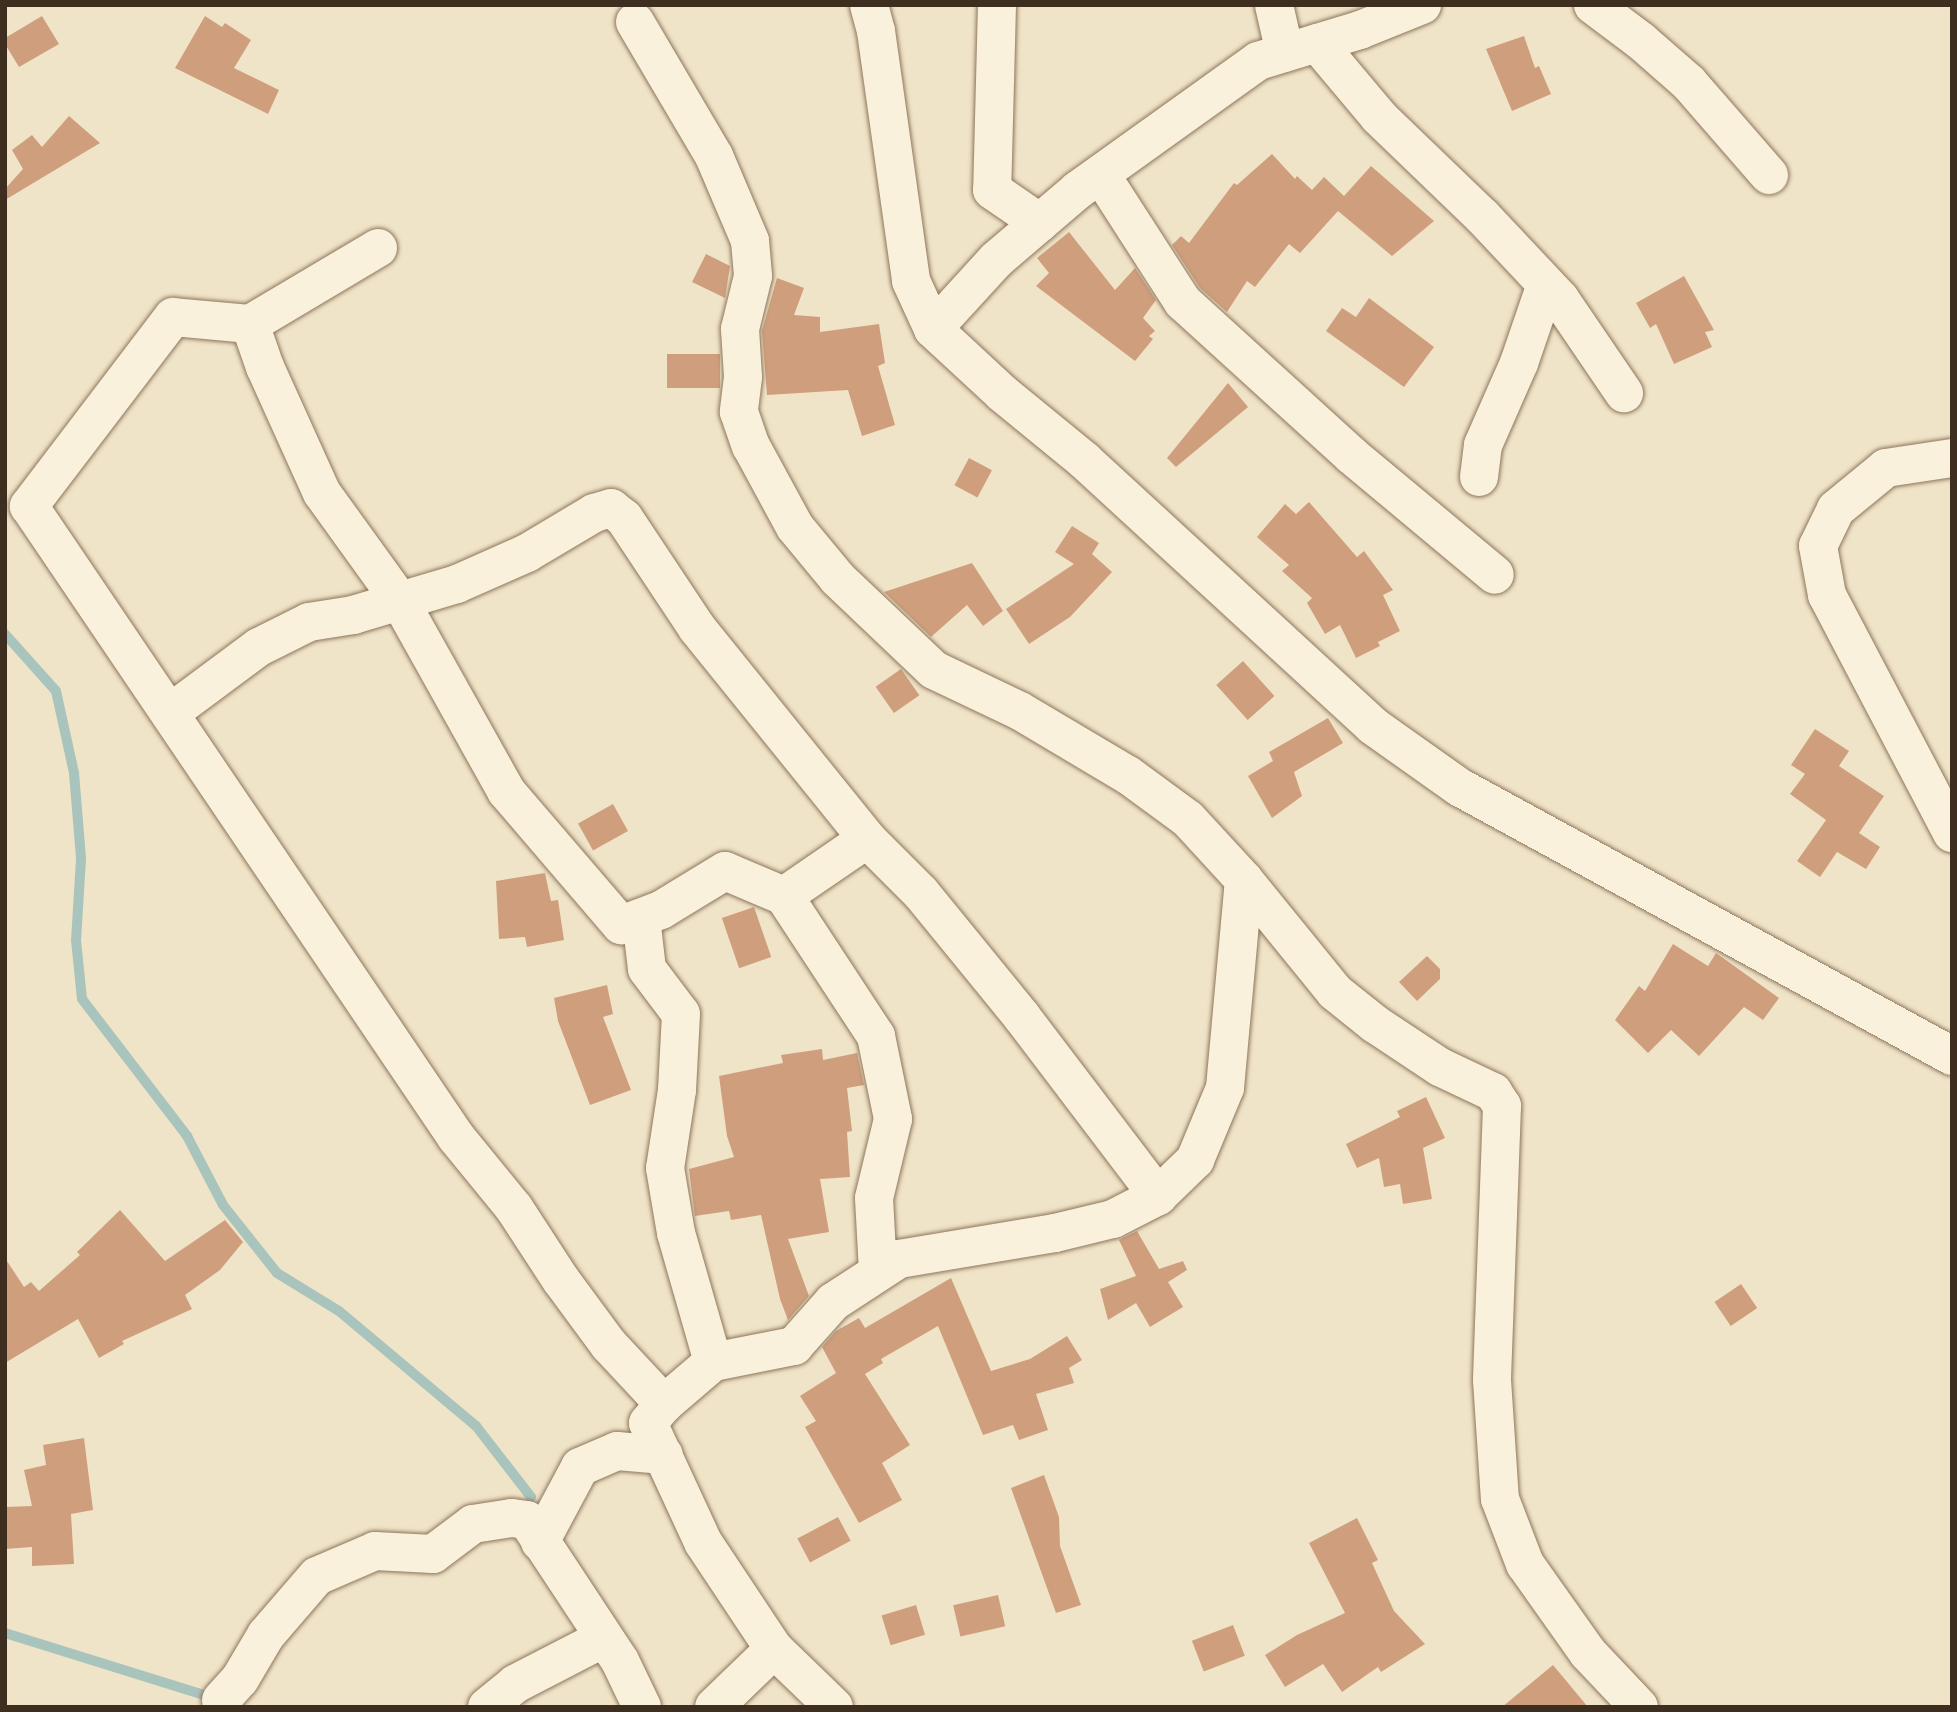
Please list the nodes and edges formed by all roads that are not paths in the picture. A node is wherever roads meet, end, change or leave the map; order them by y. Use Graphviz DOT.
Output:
graph roads {
  1 [pos="869,5"];
  2 [pos="997,5"];
  3 [pos="1275,5"];
  4 [pos="1422,5"];
  5 [pos="1593,5"];
  6 [pos="635,22"];
  7 [pos="1301,48"];
  8 [pos="1101,175"];
  9 [pos="1769,175"];
  10 [pos="1040,223"];
  11 [pos="378,248"];
  12 [pos="1546,284"];
  13 [pos="250,324"];
  14 [pos="933,329"];
  15 [pos="1624,393"];
  16 [pos="1952,458"];
  17 [pos="1479,477"];
  18 [pos="1495,575"];
  19 [pos="400,601"];
  20 [pos="170,713"];
  21 [pos="1952,832"];
  22 [pos="867,839"];
  23 [pos="1244,880"];
  24 [pos="784,896"];
  25 [pos="641,918"];
  26 [pos="1952,1056"];
  27 [pos="1158,1196"];
  28 [pos="878,1272"];
  29 [pos="713,1362"];
  30 [pos="664,1404"];
  31 [pos="663,1455"];
  32 [pos="540,1542"];
  33 [pos="604,1638"];
  34 [pos="774,1649"];
  35 [pos="221,1700"];
  36 [pos="486,1707"];
  37 [pos="642,1707"];
  38 [pos="714,1707"];
  39 [pos="834,1707"];
  40 [pos="1639,1707"];
  1 -- 14 [label="street"];
  2 -- 10 [label="street"];
  3 -- 7 [label="street"];
  4 -- 7 [label="street"];
  5 -- 9 [label="street"];
  6 -- 23 [label="street"];
  7 -- 8 [label="street"];
  7 -- 12 [label="street"];
  8 -- 10 [label="street"];
  8 -- 18 [label="street"];
  10 -- 14 [label="street"];
  11 -- 13 [label="street"];
  12 -- 15 [label="street"];
  12 -- 17 [label="street"];
  13 -- 19 [label="street"];
  13 -- 20 [label="street"];
  14 -- 26 [label="street"];
  16 -- 21 [label="street"];
  19 -- 20 [label="street"];
  19 -- 22 [label="street"];
  19 -- 25 [label="street"];
  20 -- 30 [label="street"];
  22 -- 24 [label="street"];
  22 -- 27 [label="street"];
  23 -- 27 [label="street"];
  23 -- 40 [label="street"];
  24 -- 25 [label="street"];
  24 -- 28 [label="street"];
  25 -- 29 [label="street"];
  27 -- 28 [label="street"];
  28 -- 29 [label="street"];
  29 -- 30 [label="street"];
  30 -- 31 [label="street"];
  31 -- 32 [label="street"];
  31 -- 34 [label="street"];
  32 -- 33 [label="street"];
  32 -- 35 [label="street"];
  33 -- 36 [label="street"];
  33 -- 37 [label="street"];
  34 -- 38 [label="street"];
  34 -- 39 [label="street"];
}
